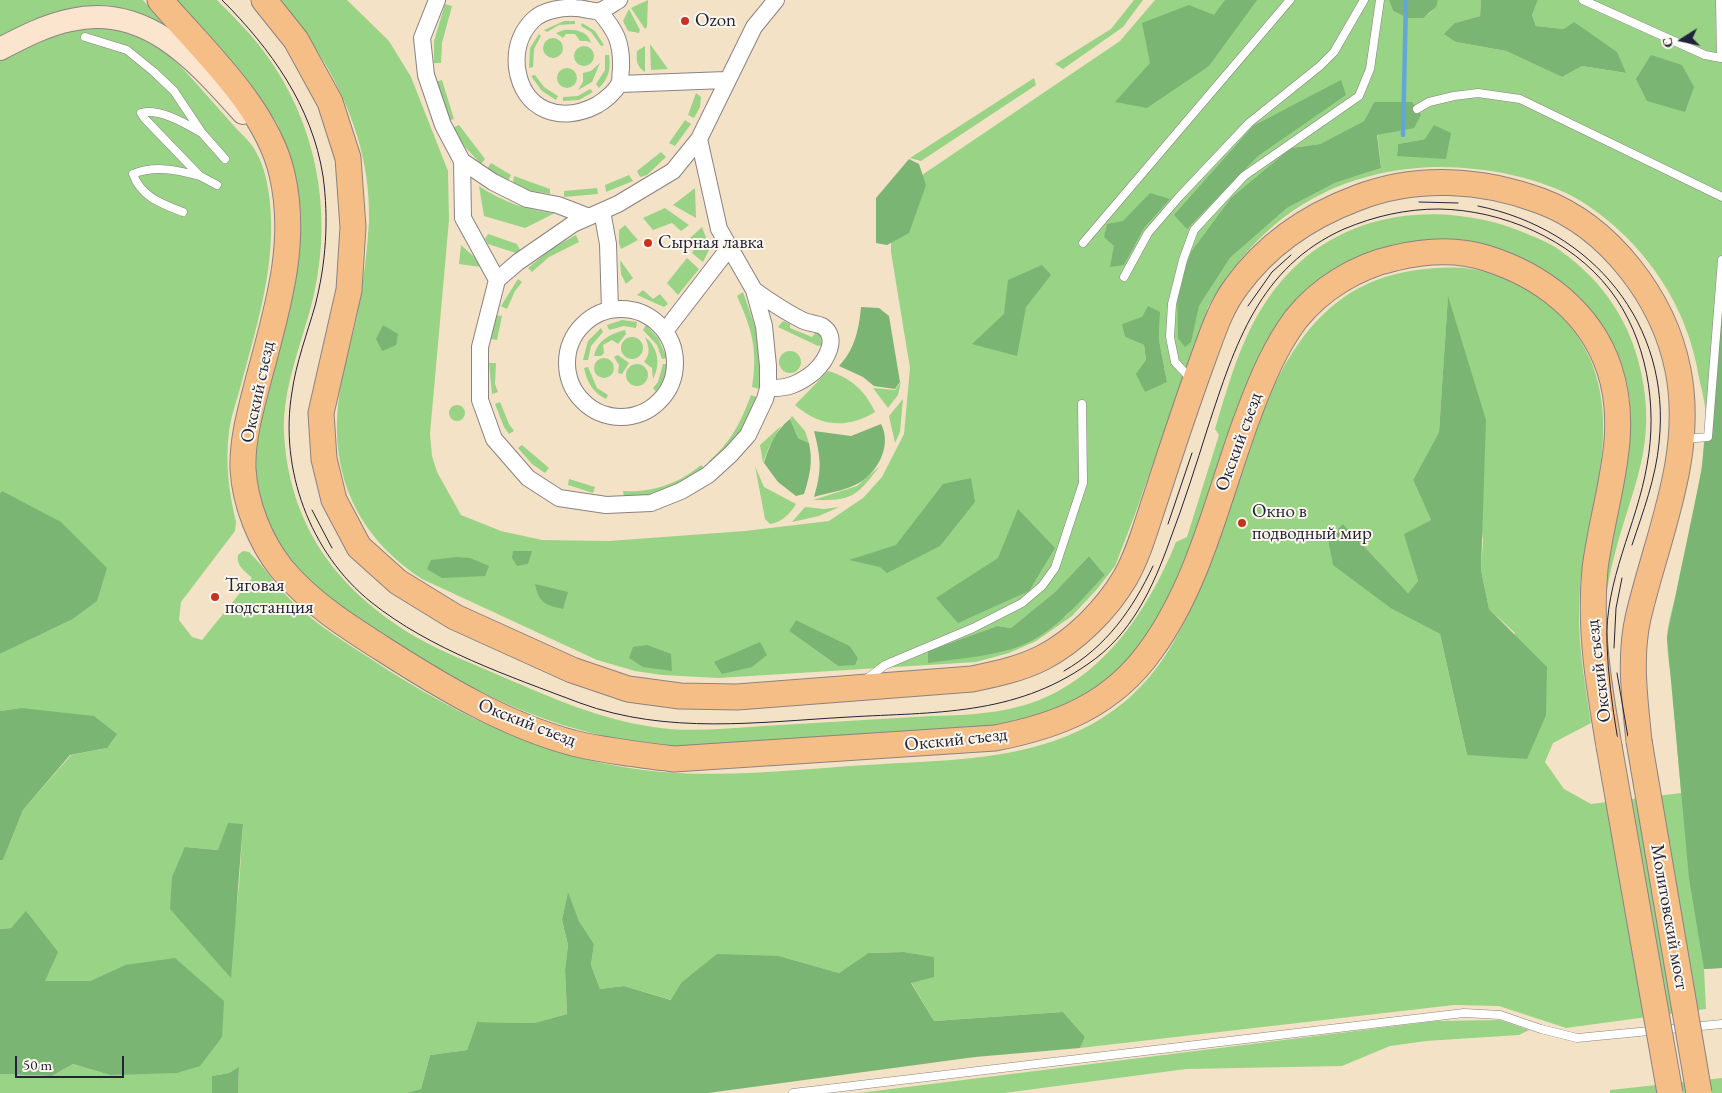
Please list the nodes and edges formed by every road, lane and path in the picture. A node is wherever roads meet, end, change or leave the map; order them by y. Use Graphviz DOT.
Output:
graph roads {
  1 [pos="160,0"];
  2 [pos="264,0"];
  3 [pos="437,0"];
  4 [pos="619,0"];
  5 [pos="776,0"];
  6 [pos="1290,0"];
  7 [pos="1364,0"];
  8 [pos="1380,0"];
  9 [pos="1583,0"];
  10 [pos="1720,0"];
  11 [pos="599,11"];
  12 [pos="85,37"];
  13 [pos="0,49"];
  14 [pos="726,80"];
  15 [pos="620,84"];
  16 [pos="1417,108"];
  17 [pos="202,133"];
  18 [pos="699,139"];
  19 [pos="276,156"];
  20 [pos="225,159"];
  21 [pos="462,161"];
  22 [pos="200,176"];
  23 [pos="217,185"];
  24 [pos="1722,197"];
  25 [pos="183,212"];
  26 [pos="595,214"];
  27 [pos="1083,243"];
  28 [pos="729,248"];
  29 [pos="1722,260"];
  30 [pos="1124,277"];
  31 [pos="497,280"];
  32 [pos="754,290"];
  33 [pos="610,310"];
  34 [pos="665,331"];
  35 [pos="1195,382"];
  36 [pos="768,388"];
  37 [pos="1082,404"];
  38 [pos="1682,439"];
  39 [pos="854,689"];
  40 [pos="1639,741"];
  41 [pos="1609,746"];
  42 [pos="1722,1024"];
  43 [pos="793,1093"];
  44 [pos="1670,1093"];
  45 [pos="1699,1093"];
  1 -- 19 [label="main road, Окский съезд"];
  2 -- 39 [label="main road, Окский съезд"];
  3 -- 21 [label="street"];
  4 -- 11 [label="street"];
  5 -- 14 [label="street"];
  6 -- 27 [label="lane"];
  7 -- 30 [label="lane"];
  8 -- 35 [label="lane"];
  9 -- 10 [label="lane"];
  11 -- 15 [label="street"];
  11 -- 15 [label="street"];
  12 -- 17 [label="lane"];
  13 -- 19 [label="main road"];
  14 -- 15 [label="street"];
  14 -- 18 [label="street"];
  16 -- 24 [label="lane"];
  17 -- 20 [label="lane"];
  17 -- 22 [label="lane"];
  18 -- 26 [label="street"];
  18 -- 28 [label="street"];
  19 -- 41 [label="main road, Окский съезд"];
  21 -- 26 [label="street"];
  21 -- 31 [label="street"];
  22 -- 23 [label="lane"];
  22 -- 25 [label="lane"];
  26 -- 31 [label="street"];
  26 -- 33 [label="street"];
  28 -- 32 [label="street"];
  28 -- 34 [label="street"];
  29 -- 38 [label="lane"];
  31 -- 36 [label="street"];
  32 -- 36 [label="street"];
  32 -- 36 [label="street"];
  33 -- 34 [label="street"];
  33 -- 34 [label="street"];
  35 -- 38 [label="main road, Окский съезд"];
  35 -- 39 [label="main road, Окский съезд"];
  37 -- 39 [label="lane"];
  38 -- 40 [label="main road, Окский съезд"];
  40 -- 45 [label="main road, Молитовский мост, bridge"];
  41 -- 44 [label="main road, Молитовский мост, bridge"];
  42 -- 43 [label="lane"];
}
